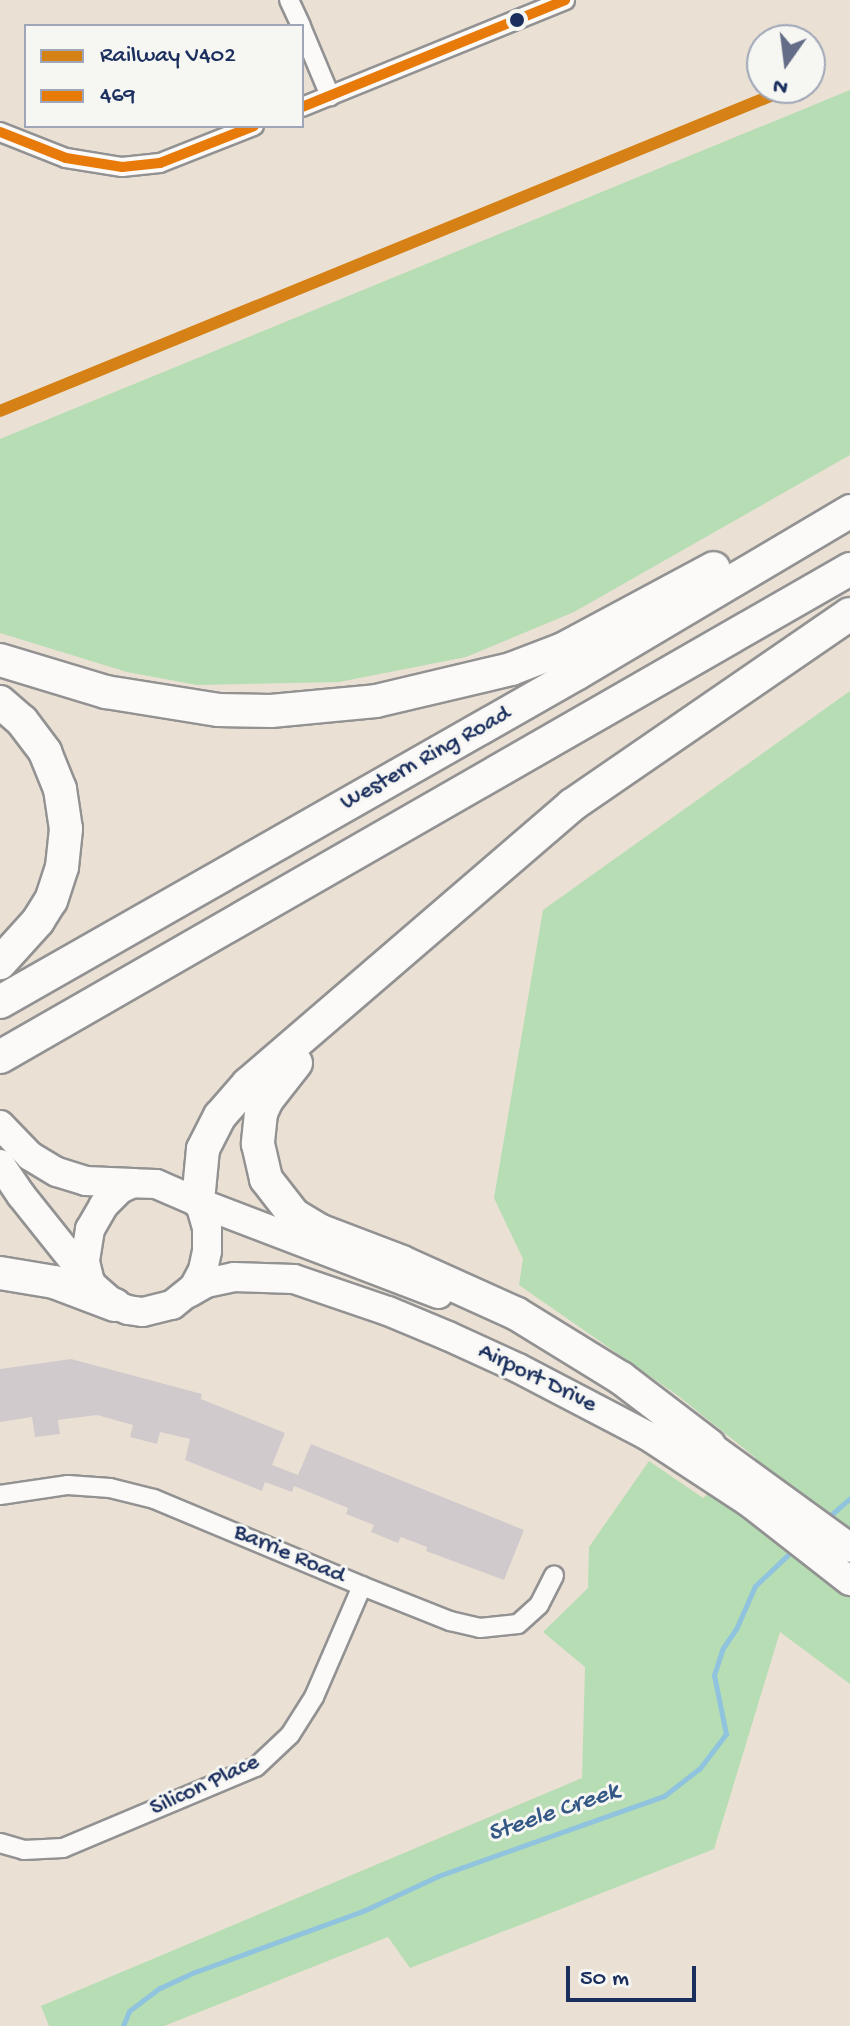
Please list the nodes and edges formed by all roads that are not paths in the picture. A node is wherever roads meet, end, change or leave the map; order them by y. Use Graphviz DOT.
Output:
graph roads {
  1 [pos="289,0"];
  2 [pos="565,0"];
  3 [pos="299,24"];
  4 [pos="304,35"];
  5 [pos="330,96"];
  6 [pos="304,106"];
  7 [pos="249,128"];
  8 [pos="0,132"];
  9 [pos="850,489"];
  10 [pos="850,511"];
  11 [pos="850,569"];
  12 [pos="850,614"];
  13 [pos="0,660"];
  14 [pos="0,702"];
  15 [pos="431,928"];
  16 [pos="0,963"];
  17 [pos="0,1002"];
  18 [pos="0,1057"];
  19 [pos="0,1125"];
  20 [pos="0,1164"];
  21 [pos="133,1183"];
  22 [pos="199,1202"];
  23 [pos="0,1273"];
  24 [pos="90,1282"];
  25 [pos="189,1293"];
  26 [pos="115,1305"];
  27 [pos="709,1445"];
  28 [pos="728,1473"];
  29 [pos="0,1495"];
  30 [pos="850,1548"];
  31 [pos="554,1576"];
  32 [pos="850,1581"];
  33 [pos="362,1586"];
  34 [pos="0,1843"];
  1 -- 3 [label="street"];
  2 -- 5 [label="street"];
  4 -- 5 [label="street"];
  5 -- 6 [label="street"];
  7 -- 8 [label="street"];
  9 -- 13 [label="highway"];
  10 -- 17 [label="highway, Western Ring Road"];
  11 -- 18 [label="highway, Western Ring Road"];
  12 -- 15 [label="highway"];
  14 -- 16 [label="highway"];
  15 -- 22 [label="highway"];
  15 -- 27 [label="highway"];
  19 -- 21 [label="main road"];
  20 -- 24 [label="main road"];
  21 -- 22 [label="main road"];
  21 -- 24 [label="main road"];
  22 -- 25 [label="main road"];
  22 -- 27 [label="main road, Airport Drive"];
  23 -- 26 [label="highway"];
  24 -- 26 [label="main road"];
  25 -- 26 [label="main road"];
  25 -- 28 [label="main road, Airport Drive"];
  27 -- 28 [label="main road, Airport Drive"];
  28 -- 30 [label="main road, Airport Drive"];
  28 -- 32 [label="main road, Airport Drive"];
  29 -- 33 [label="street, Barrie Road"];
  31 -- 33 [label="street, Barrie Road"];
  33 -- 34 [label="street, Silicon Place"];
}
